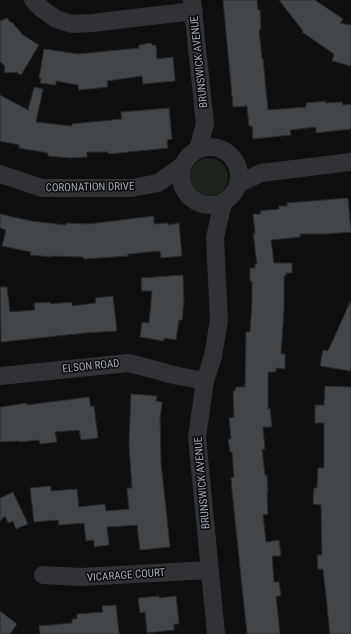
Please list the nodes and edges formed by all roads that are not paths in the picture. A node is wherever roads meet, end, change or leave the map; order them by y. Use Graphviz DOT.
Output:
graph roads {
  1 [pos="33,0"];
  2 [pos="193,6"];
  3 [pos="205,124"];
  4 [pos="220,148"];
  5 [pos="198,150"];
  6 [pos="236,162"];
  7 [pos="351,162"];
  8 [pos="183,165"];
  9 [pos="261,173"];
  10 [pos="0,174"];
  11 [pos="158,183"];
  12 [pos="238,184"];
  13 [pos="194,199"];
  14 [pos="223,202"];
  15 [pos="215,238"];
  16 [pos="0,376"];
  17 [pos="205,381"];
  18 [pos="209,570"];
  19 [pos="43,576"];
  20 [pos="216,634"];
  1 -- 2 [label="street"];
  2 -- 3 [label="street, BRUNSWICK AVENUE"];
  3 -- 4 [label="street, BRUNSWICK AVENUE"];
  3 -- 5 [label="street, BRUNSWICK AVENUE"];
  4 -- 5 [label="street"];
  4 -- 6 [label="street"];
  5 -- 8 [label="street"];
  6 -- 9 [label="street"];
  6 -- 12 [label="street"];
  7 -- 9 [label="street"];
  8 -- 11 [label="street, CORONATION DRIVE"];
  8 -- 13 [label="street"];
  9 -- 12 [label="street"];
  10 -- 11 [label="street, CORONATION DRIVE"];
  11 -- 13 [label="street"];
  12 -- 14 [label="street"];
  13 -- 14 [label="street"];
  13 -- 15 [label="street, BRUNSWICK AVENUE"];
  14 -- 15 [label="street, BRUNSWICK AVENUE"];
  15 -- 17 [label="street, BRUNSWICK AVENUE"];
  16 -- 17 [label="street, ELSON ROAD"];
  17 -- 18 [label="street, BRUNSWICK AVENUE"];
  18 -- 19 [label="street, VICARAGE COURT"];
  18 -- 20 [label="street, BRUNSWICK AVENUE"];
}
